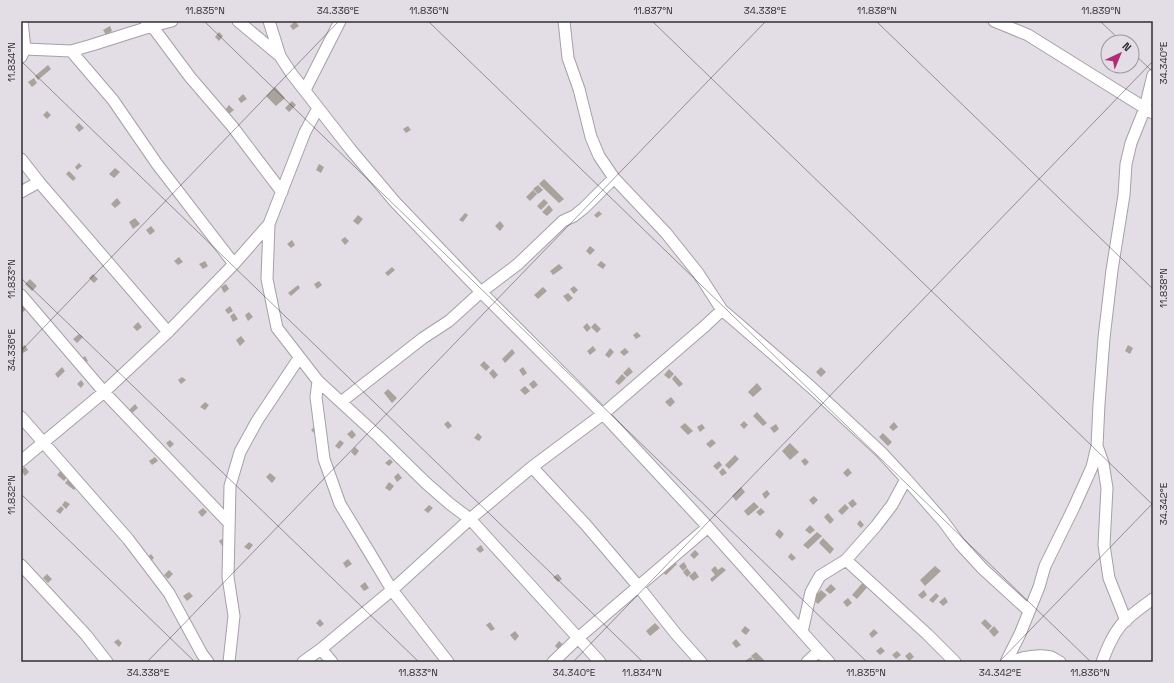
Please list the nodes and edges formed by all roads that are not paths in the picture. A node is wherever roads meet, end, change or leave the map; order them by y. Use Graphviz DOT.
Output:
graph roads {
  1 [pos="22,21"];
  2 [pos="172,21"];
  3 [pos="238,21"];
  4 [pos="269,21"];
  5 [pos="340,21"];
  6 [pos="564,21"];
  7 [pos="994,21"];
  8 [pos="149,24"];
  9 [pos="72,51"];
  10 [pos="23,53"];
  11 [pos="280,56"];
  12 [pos="1153,75"];
  13 [pos="305,90"];
  14 [pos="318,108"];
  15 [pos="1149,110"];
  16 [pos="21,158"];
  17 [pos="614,178"];
  18 [pos="39,182"];
  19 [pos="21,192"];
  20 [pos="282,192"];
  21 [pos="269,224"];
  22 [pos="234,264"];
  23 [pos="481,292"];
  24 [pos="21,295"];
  25 [pos="722,310"];
  26 [pos="168,332"];
  27 [pos="299,358"];
  28 [pos="318,381"];
  29 [pos="104,392"];
  30 [pos="341,402"];
  31 [pos="603,414"];
  32 [pos="21,417"];
  33 [pos="43,442"];
  34 [pos="1097,446"];
  35 [pos="21,460"];
  36 [pos="532,467"];
  37 [pos="906,478"];
  38 [pos="470,519"];
  39 [pos="229,523"];
  40 [pos="708,527"];
  41 [pos="846,560"];
  42 [pos="21,565"];
  43 [pos="638,586"];
  44 [pos="392,590"];
  45 [pos="1153,599"];
  46 [pos="1029,611"];
  47 [pos="1126,621"];
  48 [pos="802,632"];
  49 [pos="578,638"];
  50 [pos="321,649"];
  51 [pos="819,651"];
  52 [pos="107,662"];
  53 [pos="208,662"];
  54 [pos="229,662"];
  55 [pos="303,662"];
  56 [pos="332,662"];
  57 [pos="448,662"];
  58 [pos="553,662"];
  59 [pos="600,662"];
  60 [pos="701,662"];
  61 [pos="808,662"];
  62 [pos="829,662"];
  63 [pos="955,662"];
  64 [pos="1006,662"];
  65 [pos="1012,662"];
  66 [pos="1060,662"];
  67 [pos="1102,662"];
  1 -- 10 [label="street"];
  2 -- 8 [label="street"];
  3 -- 11 [label="street"];
  4 -- 11 [label="street"];
  5 -- 13 [label="street"];
  6 -- 17 [label="street"];
  7 -- 15 [label="street"];
  8 -- 9 [label="street"];
  8 -- 20 [label="street"];
  9 -- 10 [label="street"];
  9 -- 22 [label="street"];
  11 -- 13 [label="street"];
  12 -- 15 [label="street"];
  13 -- 14 [label="street"];
  14 -- 20 [label="street"];
  14 -- 23 [label="street"];
  15 -- 34 [label="street"];
  16 -- 18 [label="street"];
  17 -- 23 [label="street"];
  17 -- 25 [label="street"];
  18 -- 19 [label="street"];
  18 -- 26 [label="street"];
  20 -- 21 [label="street"];
  21 -- 22 [label="street"];
  21 -- 27 [label="street"];
  22 -- 26 [label="street"];
  23 -- 30 [label="street"];
  23 -- 31 [label="street"];
  24 -- 29 [label="street"];
  25 -- 31 [label="street"];
  25 -- 37 [label="street"];
  26 -- 29 [label="street"];
  27 -- 28 [label="street"];
  27 -- 39 [label="street"];
  28 -- 30 [label="street"];
  28 -- 44 [label="street"];
  29 -- 33 [label="street"];
  29 -- 39 [label="street"];
  30 -- 38 [label="street"];
  31 -- 36 [label="street"];
  31 -- 40 [label="street"];
  32 -- 33 [label="street"];
  33 -- 35 [label="street"];
  33 -- 53 [label="street"];
  34 -- 46 [label="street"];
  34 -- 47 [label="street"];
  36 -- 38 [label="street"];
  36 -- 43 [label="street"];
  37 -- 41 [label="street"];
  37 -- 46 [label="street"];
  38 -- 44 [label="street"];
  38 -- 49 [label="street"];
  39 -- 54 [label="street"];
  40 -- 43 [label="street"];
  40 -- 48 [label="street"];
  41 -- 48 [label="street"];
  41 -- 63 [label="street"];
  42 -- 52 [label="street"];
  43 -- 49 [label="street"];
  43 -- 60 [label="street"];
  44 -- 50 [label="street"];
  44 -- 57 [label="street"];
  45 -- 47 [label="street"];
  46 -- 64 [label="street"];
  47 -- 67 [label="street"];
  48 -- 51 [label="street"];
  49 -- 58 [label="street"];
  49 -- 59 [label="street"];
  50 -- 55 [label="street"];
  50 -- 56 [label="street"];
  51 -- 61 [label="street"];
  51 -- 62 [label="street"];
  65 -- 66 [label="street"];
}
